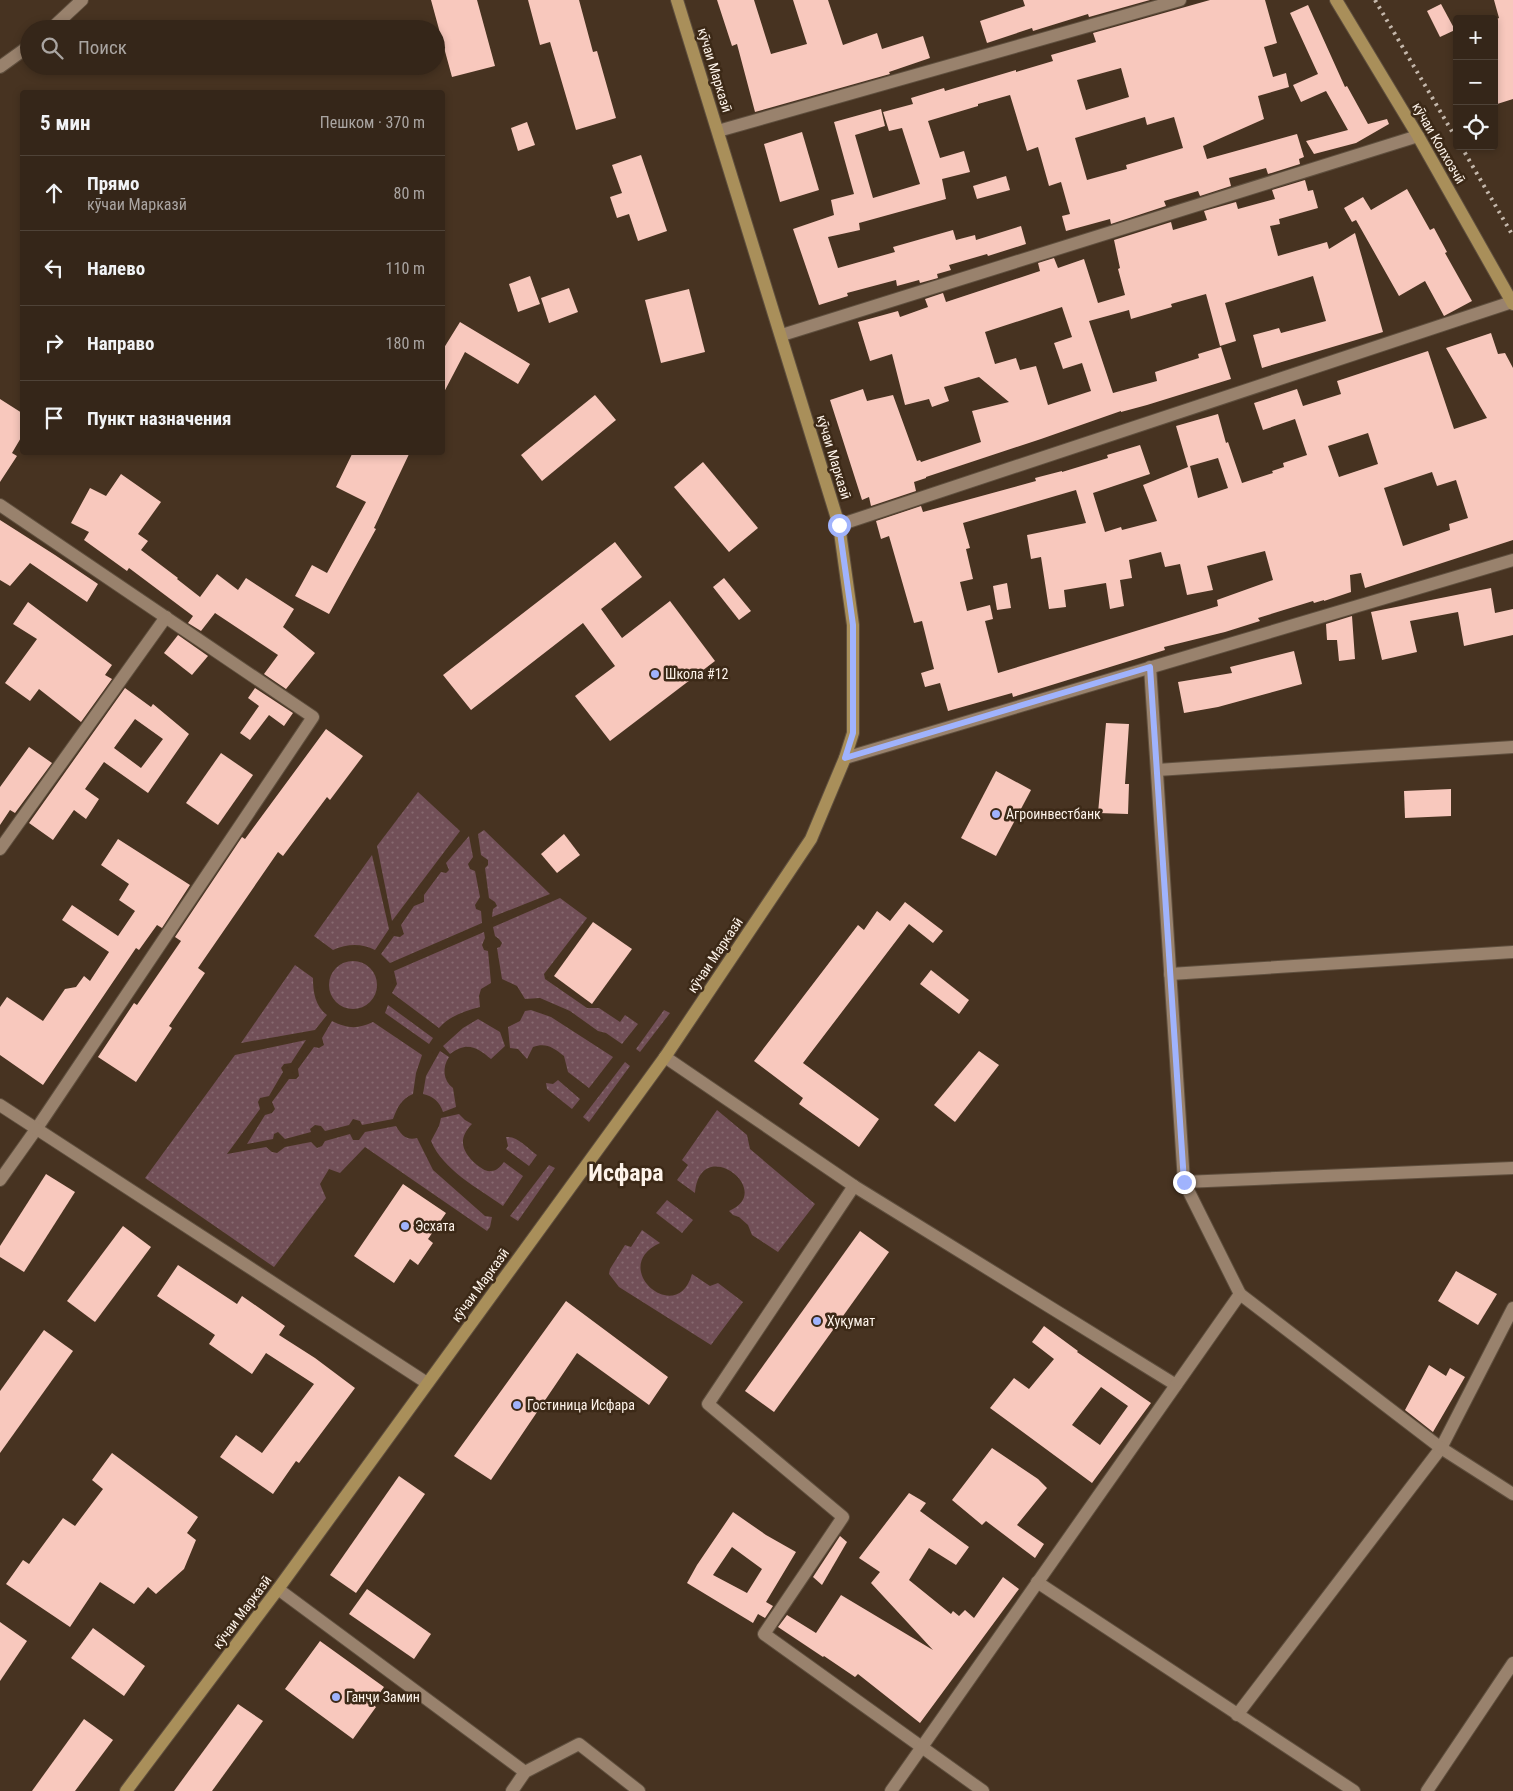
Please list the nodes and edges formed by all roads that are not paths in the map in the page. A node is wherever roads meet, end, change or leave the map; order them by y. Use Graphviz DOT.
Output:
graph roads {
  1 [pos="82,0"];
  2 [pos="678,0"];
  3 [pos="1180,0"];
  4 [pos="1336,0"];
  5 [pos="61,20"];
  6 [pos="20,53"];
  7 [pos="0,67"];
  8 [pos="718,131"];
  9 [pos="1418,136"];
  10 [pos="1512,303"];
  11 [pos="782,335"];
  12 [pos="0,505"];
  13 [pos="839,525"];
  14 [pos="1513,560"];
  15 [pos="166,617"];
  16 [pos="1150,667"];
  17 [pos="1513,747"];
  18 [pos="845,758"];
  19 [pos="1157,770"];
  20 [pos="0,850"];
  21 [pos="1513,952"];
  22 [pos="1170,974"];
  23 [pos="665,1056"];
  24 [pos="0,1104"];
  25 [pos="38,1128"];
  26 [pos="1513,1168"];
  27 [pos="0,1180"];
  28 [pos="1184,1182"];
  29 [pos="854,1186"];
  30 [pos="1240,1294"];
  31 [pos="1513,1308"];
  32 [pos="427,1383"];
  33 [pos="1176,1385"];
  34 [pos="1441,1448"];
  35 [pos="1513,1494"];
  36 [pos="1037,1582"];
  37 [pos="278,1589"];
  38 [pos="1513,1663"];
  39 [pos="1238,1715"];
  40 [pos="921,1748"];
  41 [pos="525,1772"];
  42 [pos="126,1791"];
  43 [pos="512,1791"];
  44 [pos="639,1791"];
  45 [pos="891,1791"];
  46 [pos="983,1791"];
  47 [pos="1354,1791"];
  48 [pos="1427,1791"];
  1 -- 5 [label="street"];
  2 -- 8 [label="main road, кӯчаи Марказӣ"];
  3 -- 8 [label="street"];
  4 -- 9 [label="main road, кӯчаи Колхозчӣ"];
  6 -- 7 [label="street"];
  8 -- 11 [label="main road, кӯчаи Марказӣ"];
  9 -- 10 [label="main road, кӯчаи Колхозчӣ"];
  9 -- 11 [label="street"];
  10 -- 13 [label="street"];
  11 -- 13 [label="main road, кӯчаи Марказӣ"];
  12 -- 15 [label="street"];
  13 -- 18 [label="main road, кӯчаи Марказӣ"];
  14 -- 16 [label="street"];
  15 -- 20 [label="street"];
  15 -- 25 [label="street"];
  16 -- 18 [label="street"];
  16 -- 19 [label="street"];
  17 -- 19 [label="street"];
  18 -- 23 [label="main road, кӯчаи Марказӣ"];
  19 -- 22 [label="street"];
  21 -- 22 [label="street"];
  22 -- 28 [label="street"];
  23 -- 29 [label="street"];
  23 -- 32 [label="main road, кӯчаи Марказӣ"];
  24 -- 25 [label="street"];
  25 -- 27 [label="street"];
  25 -- 32 [label="street"];
  26 -- 28 [label="street"];
  28 -- 30 [label="street"];
  29 -- 33 [label="street"];
  29 -- 40 [label="street"];
  30 -- 33 [label="street"];
  30 -- 34 [label="street"];
  31 -- 34 [label="street"];
  32 -- 37 [label="main road, кӯчаи Марказӣ"];
  33 -- 36 [label="street"];
  34 -- 35 [label="street"];
  34 -- 39 [label="street"];
  36 -- 39 [label="street"];
  36 -- 40 [label="street"];
  37 -- 41 [label="street"];
  37 -- 42 [label="main road, кӯчаи Марказӣ"];
  38 -- 48 [label="street"];
  39 -- 47 [label="street"];
  40 -- 45 [label="street"];
  40 -- 46 [label="street"];
  41 -- 43 [label="street"];
  41 -- 44 [label="street"];
}
